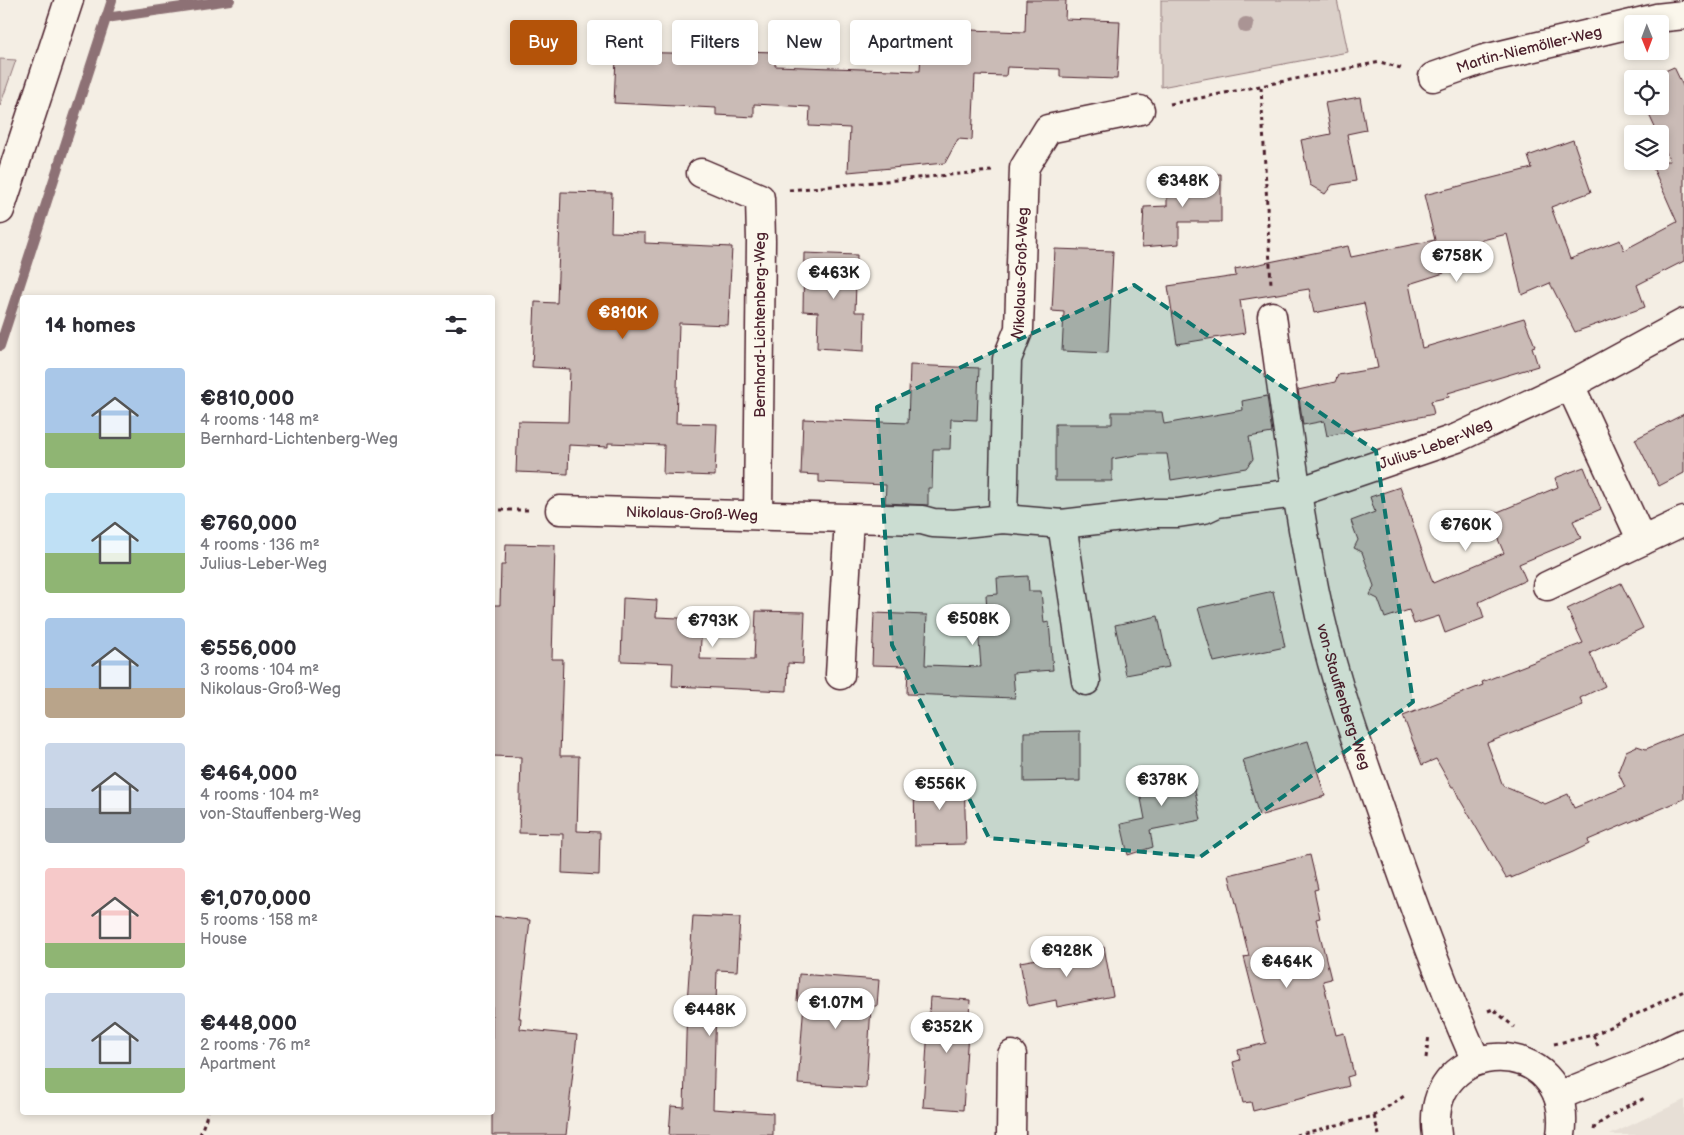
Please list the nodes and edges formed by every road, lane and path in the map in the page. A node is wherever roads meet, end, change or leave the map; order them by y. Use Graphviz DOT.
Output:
graph roads {
  1 [pos="69,0"];
  2 [pos="1684,15"];
  3 [pos="1380,62"];
  4 [pos="1433,77"];
  5 [pos="1261,87"];
  6 [pos="1140,110"];
  7 [pos="1024,168"];
  8 [pos="701,174"];
  9 [pos="760,198"];
  10 [pos="0,210"];
  11 [pos="1272,316"];
  12 [pos="1684,323"];
  13 [pos="1570,385"];
  14 [pos="1296,493"];
  15 [pos="560,510"];
  16 [pos="758,515"];
  17 [pos="849,518"];
  18 [pos="1003,519"];
  19 [pos="1684,521"];
  20 [pos="1062,524"];
  21 [pos="1642,541"];
  22 [pos="1548,586"];
  23 [pos="840,675"];
  24 [pos="1086,681"];
  25 [pos="1684,992"];
  26 [pos="1459,1022"];
  27 [pos="1519,1031"];
  28 [pos="1684,1043"];
  29 [pos="1553,1044"];
  30 [pos="1012,1056"];
  31 [pos="1476,1061"];
  32 [pos="1425,1065"];
  33 [pos="1408,1094"];
  34 [pos="1558,1096"];
  35 [pos="1650,1096"];
  36 [pos="207,1115"];
  37 [pos="1374,1116"];
  38 [pos="200,1135"];
  39 [pos="1011,1135"];
  40 [pos="1296,1135"];
  41 [pos="1379,1135"];
  42 [pos="1437,1135"];
  43 [pos="1561,1135"];
  44 [pos="1592,1135"];
  1 -- 10 [label="street"];
  2 -- 4 [label="street, Martin-Niemöller-Weg"];
  3 -- 5 [label="path"];
  5 -- 6 [label="path"];
  5 -- 11 [label="path"];
  6 -- 7 [label="street, Nikolaus-Groß-Weg"];
  7 -- 9 [label="path"];
  7 -- 18 [label="street, Nikolaus-Groß-Weg"];
  8 -- 9 [label="street"];
  9 -- 16 [label="street, Bernhard-Lichtenberg-Weg"];
  11 -- 14 [label="street, von-Stauffenberg-Weg"];
  12 -- 13 [label="street, Julius-Leber-Weg"];
  13 -- 14 [label="street, Julius-Leber-Weg"];
  13 -- 21 [label="street"];
  14 -- 20 [label="street, Nikolaus-Groß-Weg"];
  14 -- 26 [label="street, von-Stauffenberg-Weg"];
  15 -- 16 [label="street, Nikolaus-Groß-Weg"];
  16 -- 17 [label="street, Nikolaus-Groß-Weg"];
  17 -- 18 [label="street, Nikolaus-Groß-Weg"];
  17 -- 23 [label="street"];
  18 -- 20 [label="street, Nikolaus-Groß-Weg"];
  19 -- 21 [label="street"];
  20 -- 24 [label="street"];
  21 -- 22 [label="street"];
  25 -- 29 [label="path"];
  26 -- 27 [label="path"];
  26 -- 31 [label="street, von-Stauffenberg-Weg"];
  26 -- 32 [label="path"];
  28 -- 34 [label="street"];
  30 -- 39 [label="street"];
  31 -- 34 [label="street"];
  31 -- 42 [label="street"];
  33 -- 37 [label="path"];
  34 -- 43 [label="street"];
  35 -- 44 [label="path"];
  36 -- 38 [label="path"];
  37 -- 40 [label="path"];
  37 -- 41 [label="path"];
}
